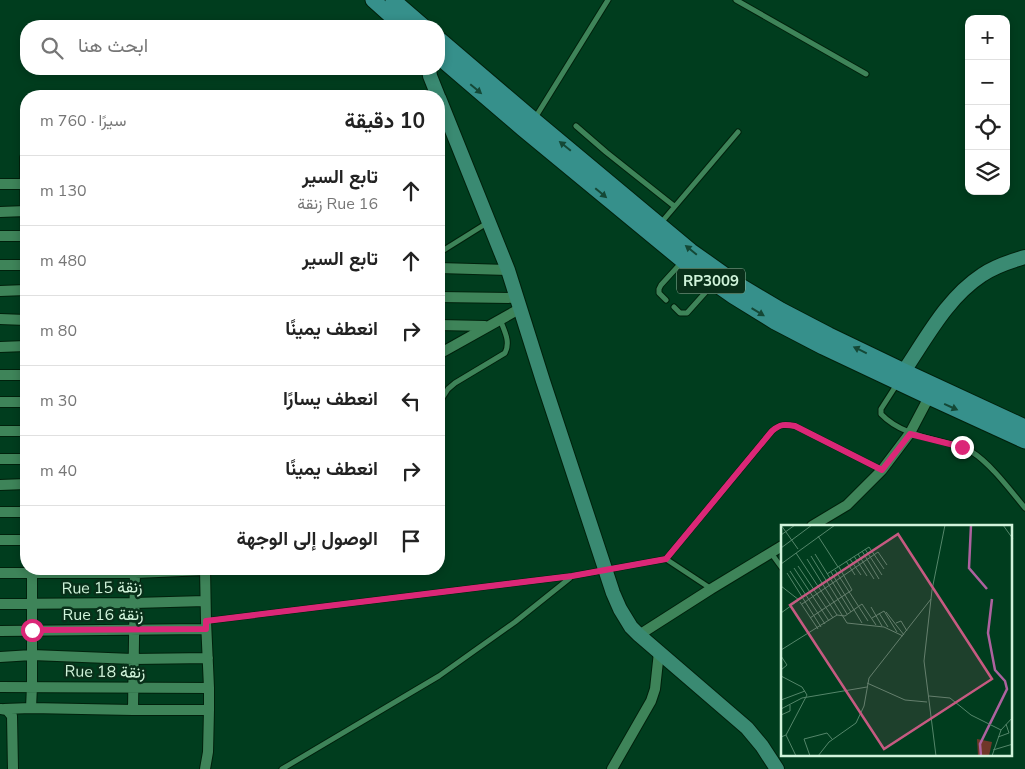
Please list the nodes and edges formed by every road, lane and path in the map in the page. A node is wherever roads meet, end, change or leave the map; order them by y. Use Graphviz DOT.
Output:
graph roads {
  1 [pos="373,0"];
  2 [pos="393,0"];
  3 [pos="608,0"];
  4 [pos="736,0"];
  5 [pos="395,20"];
  6 [pos="416,20"];
  7 [pos="445,44"];
  8 [pos="445,63"];
  9 [pos="866,74"];
  10 [pos="430,75"];
  11 [pos="435,90"];
  12 [pos="445,114"];
  13 [pos="534,120"];
  14 [pos="576,126"];
  15 [pos="738,132"];
  16 [pos="0,184"];
  17 [pos="20,184"];
  18 [pos="674,206"];
  19 [pos="20,211"];
  20 [pos="0,212"];
  21 [pos="489,222"];
  22 [pos="660,224"];
  23 [pos="0,236"];
  24 [pos="20,236"];
  25 [pos="445,249"];
  26 [pos="1025,257"];
  27 [pos="683,261"];
  28 [pos="20,264"];
  29 [pos="0,265"];
  30 [pos="445,268"];
  31 [pos="508,270"];
  32 [pos="714,283"];
  33 [pos="20,290"];
  34 [pos="0,291"];
  35 [pos="445,297"];
  36 [pos="666,300"];
  37 [pos="520,303"];
  38 [pos="674,307"];
  39 [pos="0,319"];
  40 [pos="500,319"];
  41 [pos="20,320"];
  42 [pos="445,325"];
  43 [pos="487,326"];
  44 [pos="20,346"];
  45 [pos="0,347"];
  46 [pos="445,350"];
  47 [pos="0,375"];
  48 [pos="20,375"];
  49 [pos="901,377"];
  50 [pos="445,394"];
  51 [pos="929,398"];
  52 [pos="0,402"];
  53 [pos="20,402"];
  54 [pos="1025,427"];
  55 [pos="0,431"];
  56 [pos="20,431"];
  57 [pos="910,434"];
  58 [pos="1025,441"];
  59 [pos="0,458"];
  60 [pos="20,459"];
  61 [pos="882,470"];
  62 [pos="20,484"];
  63 [pos="0,485"];
  64 [pos="1025,508"];
  65 [pos="0,512"];
  66 [pos="20,512"];
  67 [pos="814,525"];
  68 [pos="0,540"];
  69 [pos="20,540"];
  70 [pos="781,547"];
  71 [pos="771,553"];
  72 [pos="666,559"];
  73 [pos="781,567"];
  74 [pos="605,570"];
  75 [pos="20,572"];
  76 [pos="0,573"];
  77 [pos="32,575"];
  78 [pos="135,575"];
  79 [pos="205,575"];
  80 [pos="572,576"];
  81 [pos="711,589"];
  82 [pos="205,601"];
  83 [pos="134,603"];
  84 [pos="0,604"];
  85 [pos="32,604"];
  86 [pos="206,625"];
  87 [pos="32,630"];
  88 [pos="134,630"];
  89 [pos="0,631"];
  90 [pos="639,635"];
  91 [pos="659,652"];
  92 [pos="32,655"];
  93 [pos="0,657"];
  94 [pos="208,658"];
  95 [pos="133,659"];
  96 [pos="0,686"];
  97 [pos="32,686"];
  98 [pos="132,687"];
  99 [pos="209,688"];
  100 [pos="31,708"];
  101 [pos="2,710"];
  102 [pos="133,710"];
  103 [pos="210,710"];
  104 [pos="12,769"];
  105 [pos="205,769"];
  106 [pos="282,769"];
  107 [pos="612,769"];
  108 [pos="777,769"];
  1 -- 5 [label="main road"];
  2 -- 6 [label="main road"];
  3 -- 13 [label="lane"];
  4 -- 9 [label="lane"];
  7 -- 13 [label="main road, RP3009"];
  8 -- 27 [label="main road, RP3009, one-way"];
  10 -- 11 [label="street"];
  12 -- 21 [label="street"];
  22 -- 13 [label="main road, RP3009, one-way"];
  14 -- 18 [label="lane"];
  15 -- 18 [label="lane"];
  16 -- 17 [label="street"];
  18 -- 22 [label="lane"];
  19 -- 20 [label="street"];
  21 -- 25 [label="lane"];
  21 -- 31 [label="street"];
  49 -- 22 [label="main road, RP3009, one-way"];
  23 -- 24 [label="street"];
  26 -- 49 [label="street"];
  27 -- 32 [label="main road, RP3009"];
  27 -- 36 [label="lane"];
  28 -- 29 [label="street"];
  30 -- 31 [label="street"];
  31 -- 37 [label="street"];
  32 -- 38 [label="lane"];
  32 -- 49 [label="main road, RP3009, one-way"];
  33 -- 34 [label="street"];
  35 -- 37 [label="street"];
  37 -- 40 [label="street"];
  37 -- 74 [label="street"];
  39 -- 41 [label="street"];
  40 -- 43 [label="street"];
  40 -- 50 [label="lane"];
  42 -- 43 [label="street"];
  43 -- 46 [label="street"];
  44 -- 45 [label="street"];
  47 -- 48 [label="street"];
  49 -- 51 [label="main road, RP3009"];
  49 -- 54 [label="main road, RP3009"];
  49 -- 57 [label="lane"];
  51 -- 57 [label="street"];
  51 -- 58 [label="main road, RP3009, one-way"];
  52 -- 53 [label="street"];
  55 -- 56 [label="street"];
  57 -- 61 [label="street"];
  57 -- 64 [label="lane"];
  59 -- 60 [label="street"];
  61 -- 67 [label="street"];
  61 -- 72 [label="lane"];
  62 -- 63 [label="street"];
  65 -- 66 [label="street"];
  68 -- 69 [label="street"];
  70 -- 71 [label="street"];
  71 -- 73 [label="lane"];
  71 -- 81 [label="street"];
  72 -- 74 [label="lane"];
  72 -- 81 [label="lane"];
  74 -- 80 [label="lane"];
  74 -- 90 [label="street"];
  75 -- 76 [label="street"];
  77 -- 85 [label="street"];
  78 -- 83 [label="street"];
  79 -- 82 [label="street"];
  80 -- 86 [label="lane"];
  80 -- 106 [label="lane"];
  81 -- 90 [label="street"];
  82 -- 83 [label="street, Rue 15 زنقة"];
  82 -- 86 [label="street"];
  83 -- 85 [label="street, Rue 15 زنقة"];
  83 -- 88 [label="street"];
  84 -- 85 [label="street, Rue 15 زنقة"];
  85 -- 87 [label="street"];
  86 -- 88 [label="street, Rue 16 زنقة"];
  86 -- 94 [label="street"];
  87 -- 88 [label="street, Rue 16 زنقة"];
  87 -- 89 [label="street, Rue 16 زنقة"];
  87 -- 92 [label="street"];
  88 -- 95 [label="street"];
  90 -- 91 [label="street"];
  91 -- 107 [label="street"];
  91 -- 108 [label="street"];
  92 -- 93 [label="street"];
  92 -- 95 [label="street"];
  92 -- 97 [label="street"];
  94 -- 95 [label="street"];
  94 -- 99 [label="street"];
  95 -- 98 [label="street"];
  96 -- 97 [label="street, Rue 18 زنقة"];
  97 -- 98 [label="street, Rue 18 زنقة"];
  97 -- 100 [label="street"];
  98 -- 99 [label="street, Rue 18 زنقة"];
  98 -- 102 [label="street"];
  99 -- 103 [label="street"];
  100 -- 101 [label="street"];
  100 -- 102 [label="street"];
  101 -- 104 [label="street"];
  102 -- 103 [label="street"];
  103 -- 105 [label="street"];
}
